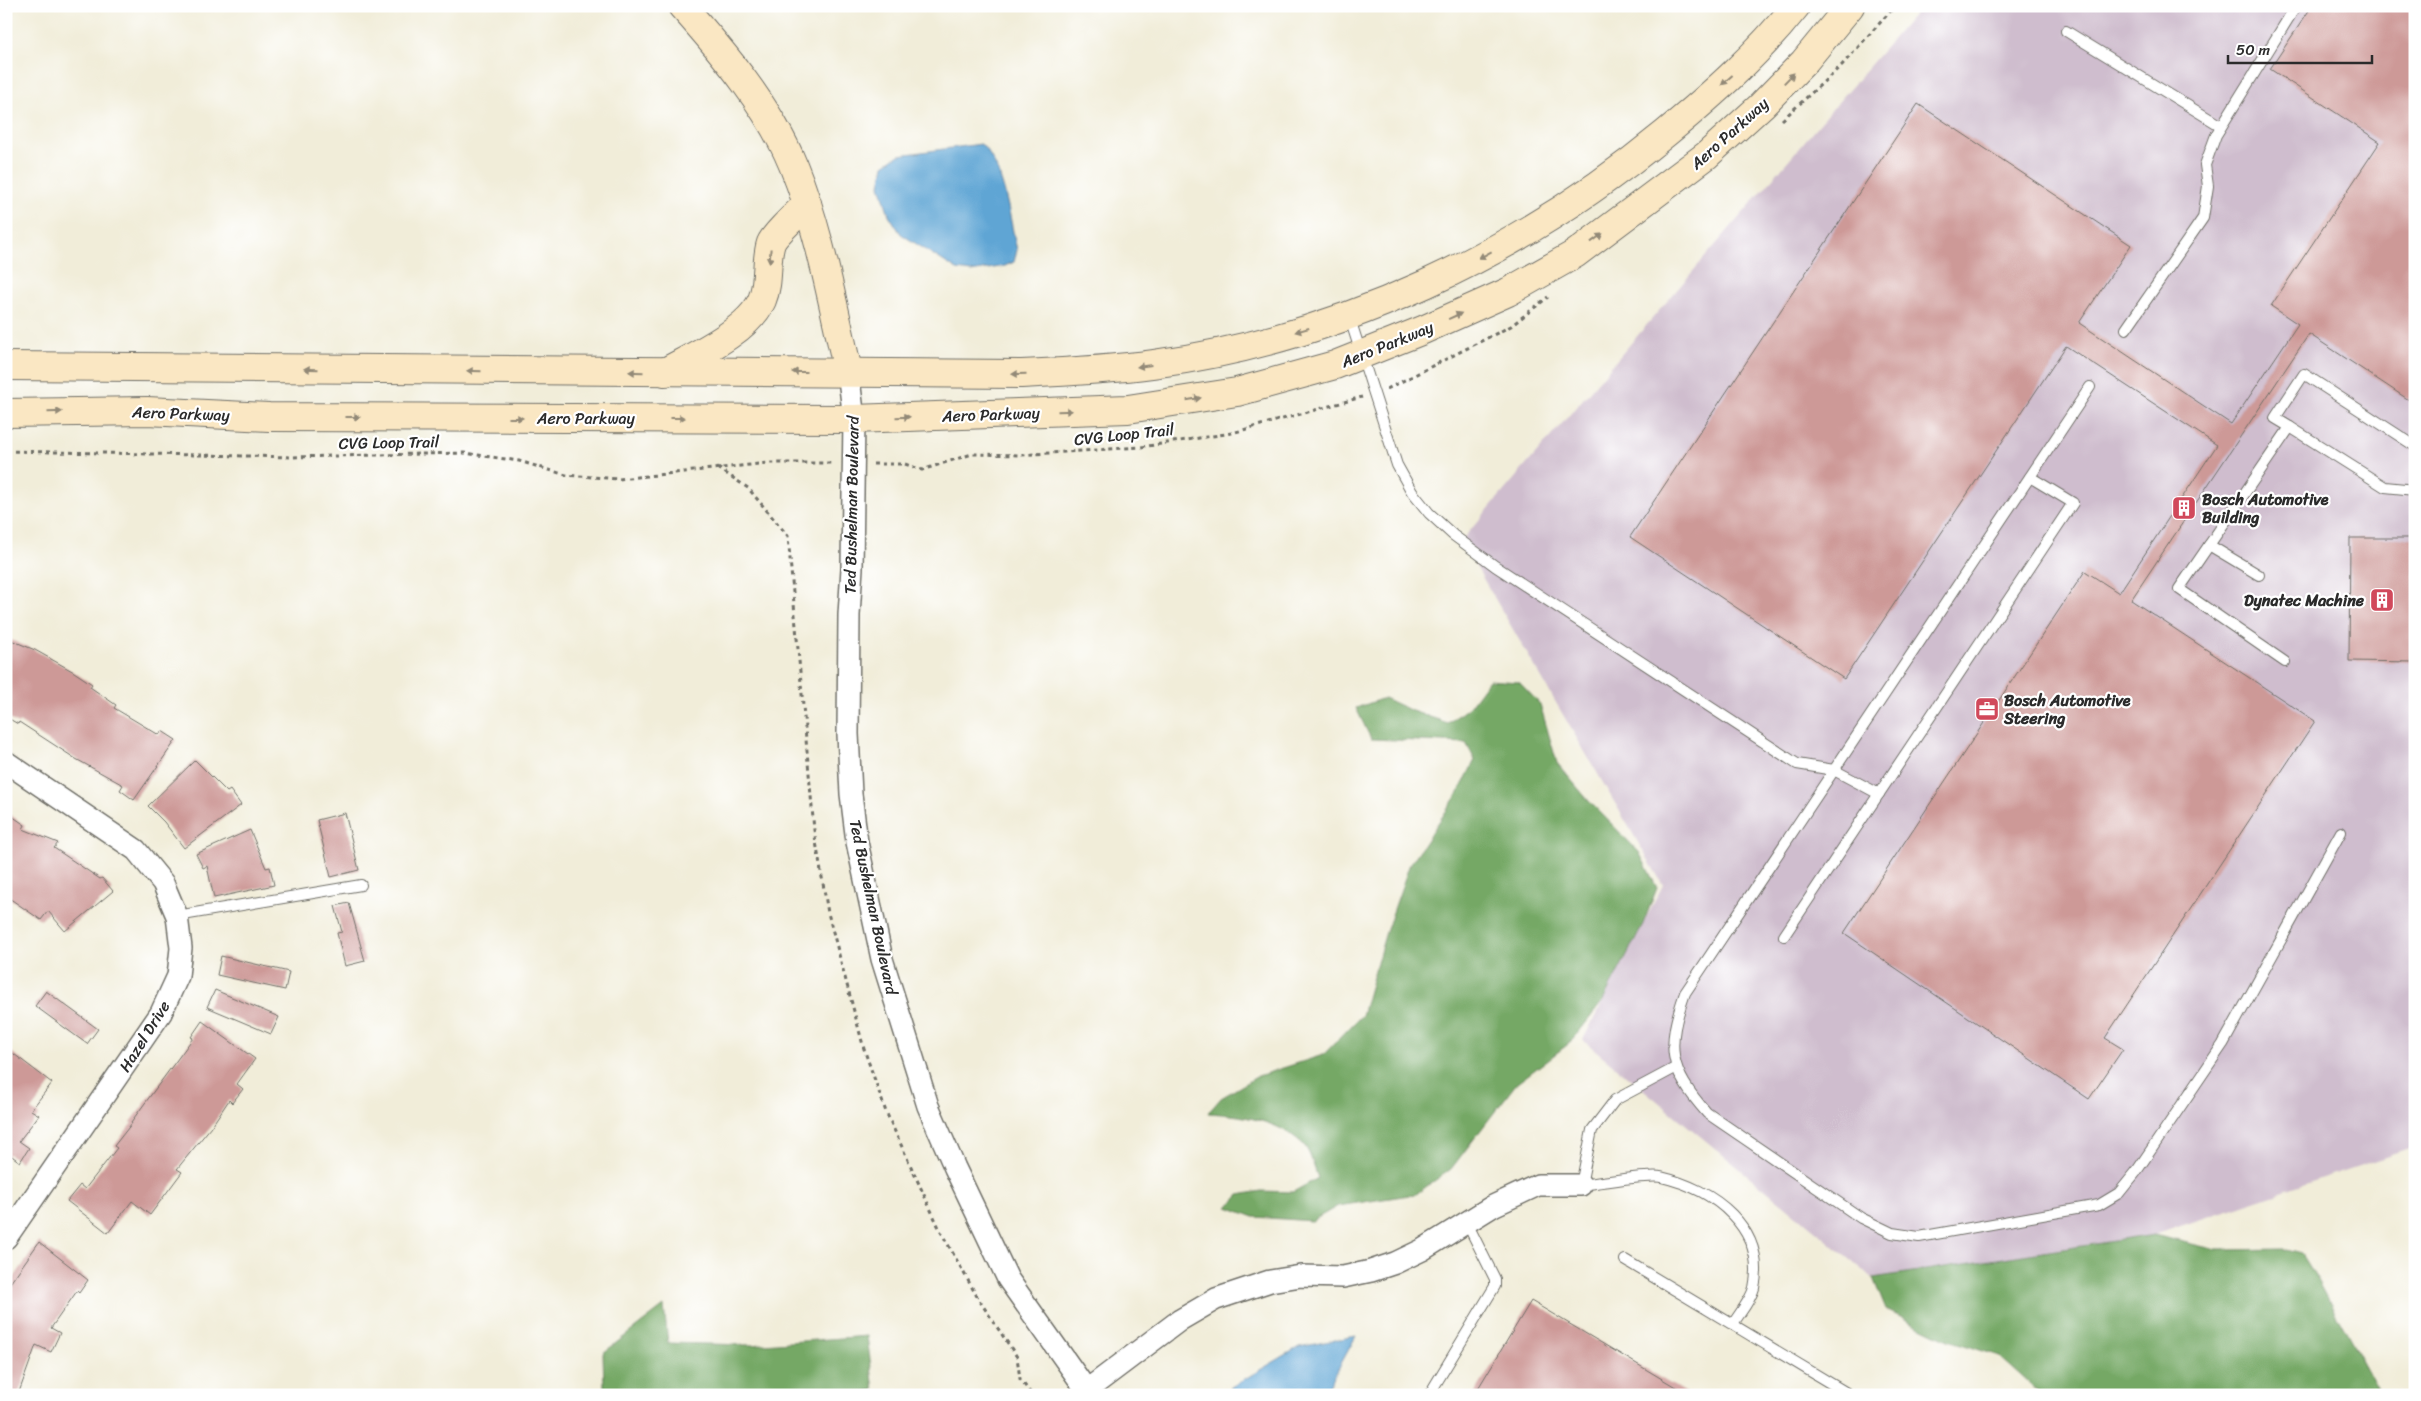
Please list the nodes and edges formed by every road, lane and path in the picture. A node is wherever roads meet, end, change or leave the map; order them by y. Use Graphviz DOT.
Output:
graph roads {
  1 [pos="682,6"];
  2 [pos="1796,6"];
  3 [pos="1850,6"];
  4 [pos="2296,6"];
  5 [pos="2066,31"];
  6 [pos="2221,126"];
  7 [pos="807,204"];
  8 [pos="1348,315"];
  9 [pos="2126,329"];
  10 [pos="1361,354"];
  11 [pos="6,366"];
  12 [pos="848,371"];
  13 [pos="664,372"];
  14 [pos="2090,387"];
  15 [pos="1344,404"];
  16 [pos="6,413"];
  17 [pos="854,419"];
  18 [pos="2290,427"];
  19 [pos="2415,446"];
  20 [pos="6,451"];
  21 [pos="768,463"];
  22 [pos="905,464"];
  23 [pos="2030,478"];
  24 [pos="2415,490"];
  25 [pos="2209,544"];
  26 [pos="2259,575"];
  27 [pos="2285,662"];
  28 [pos="6,762"];
  29 [pos="1834,770"];
  30 [pos="1879,794"];
  31 [pos="2341,832"];
  32 [pos="361,885"];
  33 [pos="177,916"];
  34 [pos="1784,936"];
  35 [pos="1675,1068"];
  36 [pos="1581,1184"];
  37 [pos="1467,1223"];
  38 [pos="6,1238"];
  39 [pos="1625,1260"];
  40 [pos="1733,1324"];
  41 [pos="1020,1379"];
  42 [pos="1086,1393"];
  43 [pos="1032,1395"];
  44 [pos="1429,1395"];
  45 [pos="1850,1395"];
  1 -- 7 [label="main road"];
  2 -- 8 [label="main road, one-way"];
  10 -- 3 [label="main road, Aero Parkway, one-way"];
  4 -- 6 [label="lane"];
  5 -- 6 [label="lane"];
  6 -- 9 [label="lane"];
  7 -- 12 [label="main road"];
  7 -- 13 [label="main road, one-way"];
  8 -- 10 [label="lane"];
  8 -- 12 [label="main road, one-way"];
  17 -- 10 [label="main road, Aero Parkway, one-way"];
  10 -- 29 [label="lane"];
  13 -- 11 [label="main road, one-way"];
  12 -- 13 [label="main road, one-way"];
  12 -- 17 [label="street, Ted Bushelman Boulevard"];
  14 -- 23 [label="lane"];
  15 -- 22 [label="path, CVG Loop Trail"];
  16 -- 17 [label="main road, Aero Parkway, one-way"];
  17 -- 42 [label="street, Ted Bushelman Boulevard"];
  18 -- 19 [label="lane"];
  18 -- 24 [label="lane"];
  18 -- 25 [label="lane"];
  20 -- 21 [label="path, CVG Loop Trail"];
  23 -- 29 [label="lane"];
  23 -- 30 [label="lane"];
  25 -- 26 [label="lane"];
  25 -- 27 [label="lane"];
  28 -- 33 [label="street, Hazel Drive"];
  29 -- 30 [label="lane"];
  29 -- 35 [label="lane"];
  30 -- 34 [label="lane"];
  31 -- 35 [label="lane"];
  32 -- 33 [label="lane"];
  33 -- 38 [label="street, Hazel Drive"];
  35 -- 36 [label="lane"];
  36 -- 37 [label="street"];
  36 -- 40 [label="lane"];
  37 -- 42 [label="street"];
  37 -- 44 [label="lane"];
  39 -- 40 [label="lane"];
  40 -- 45 [label="lane"];
  41 -- 43 [label="path"];
}
